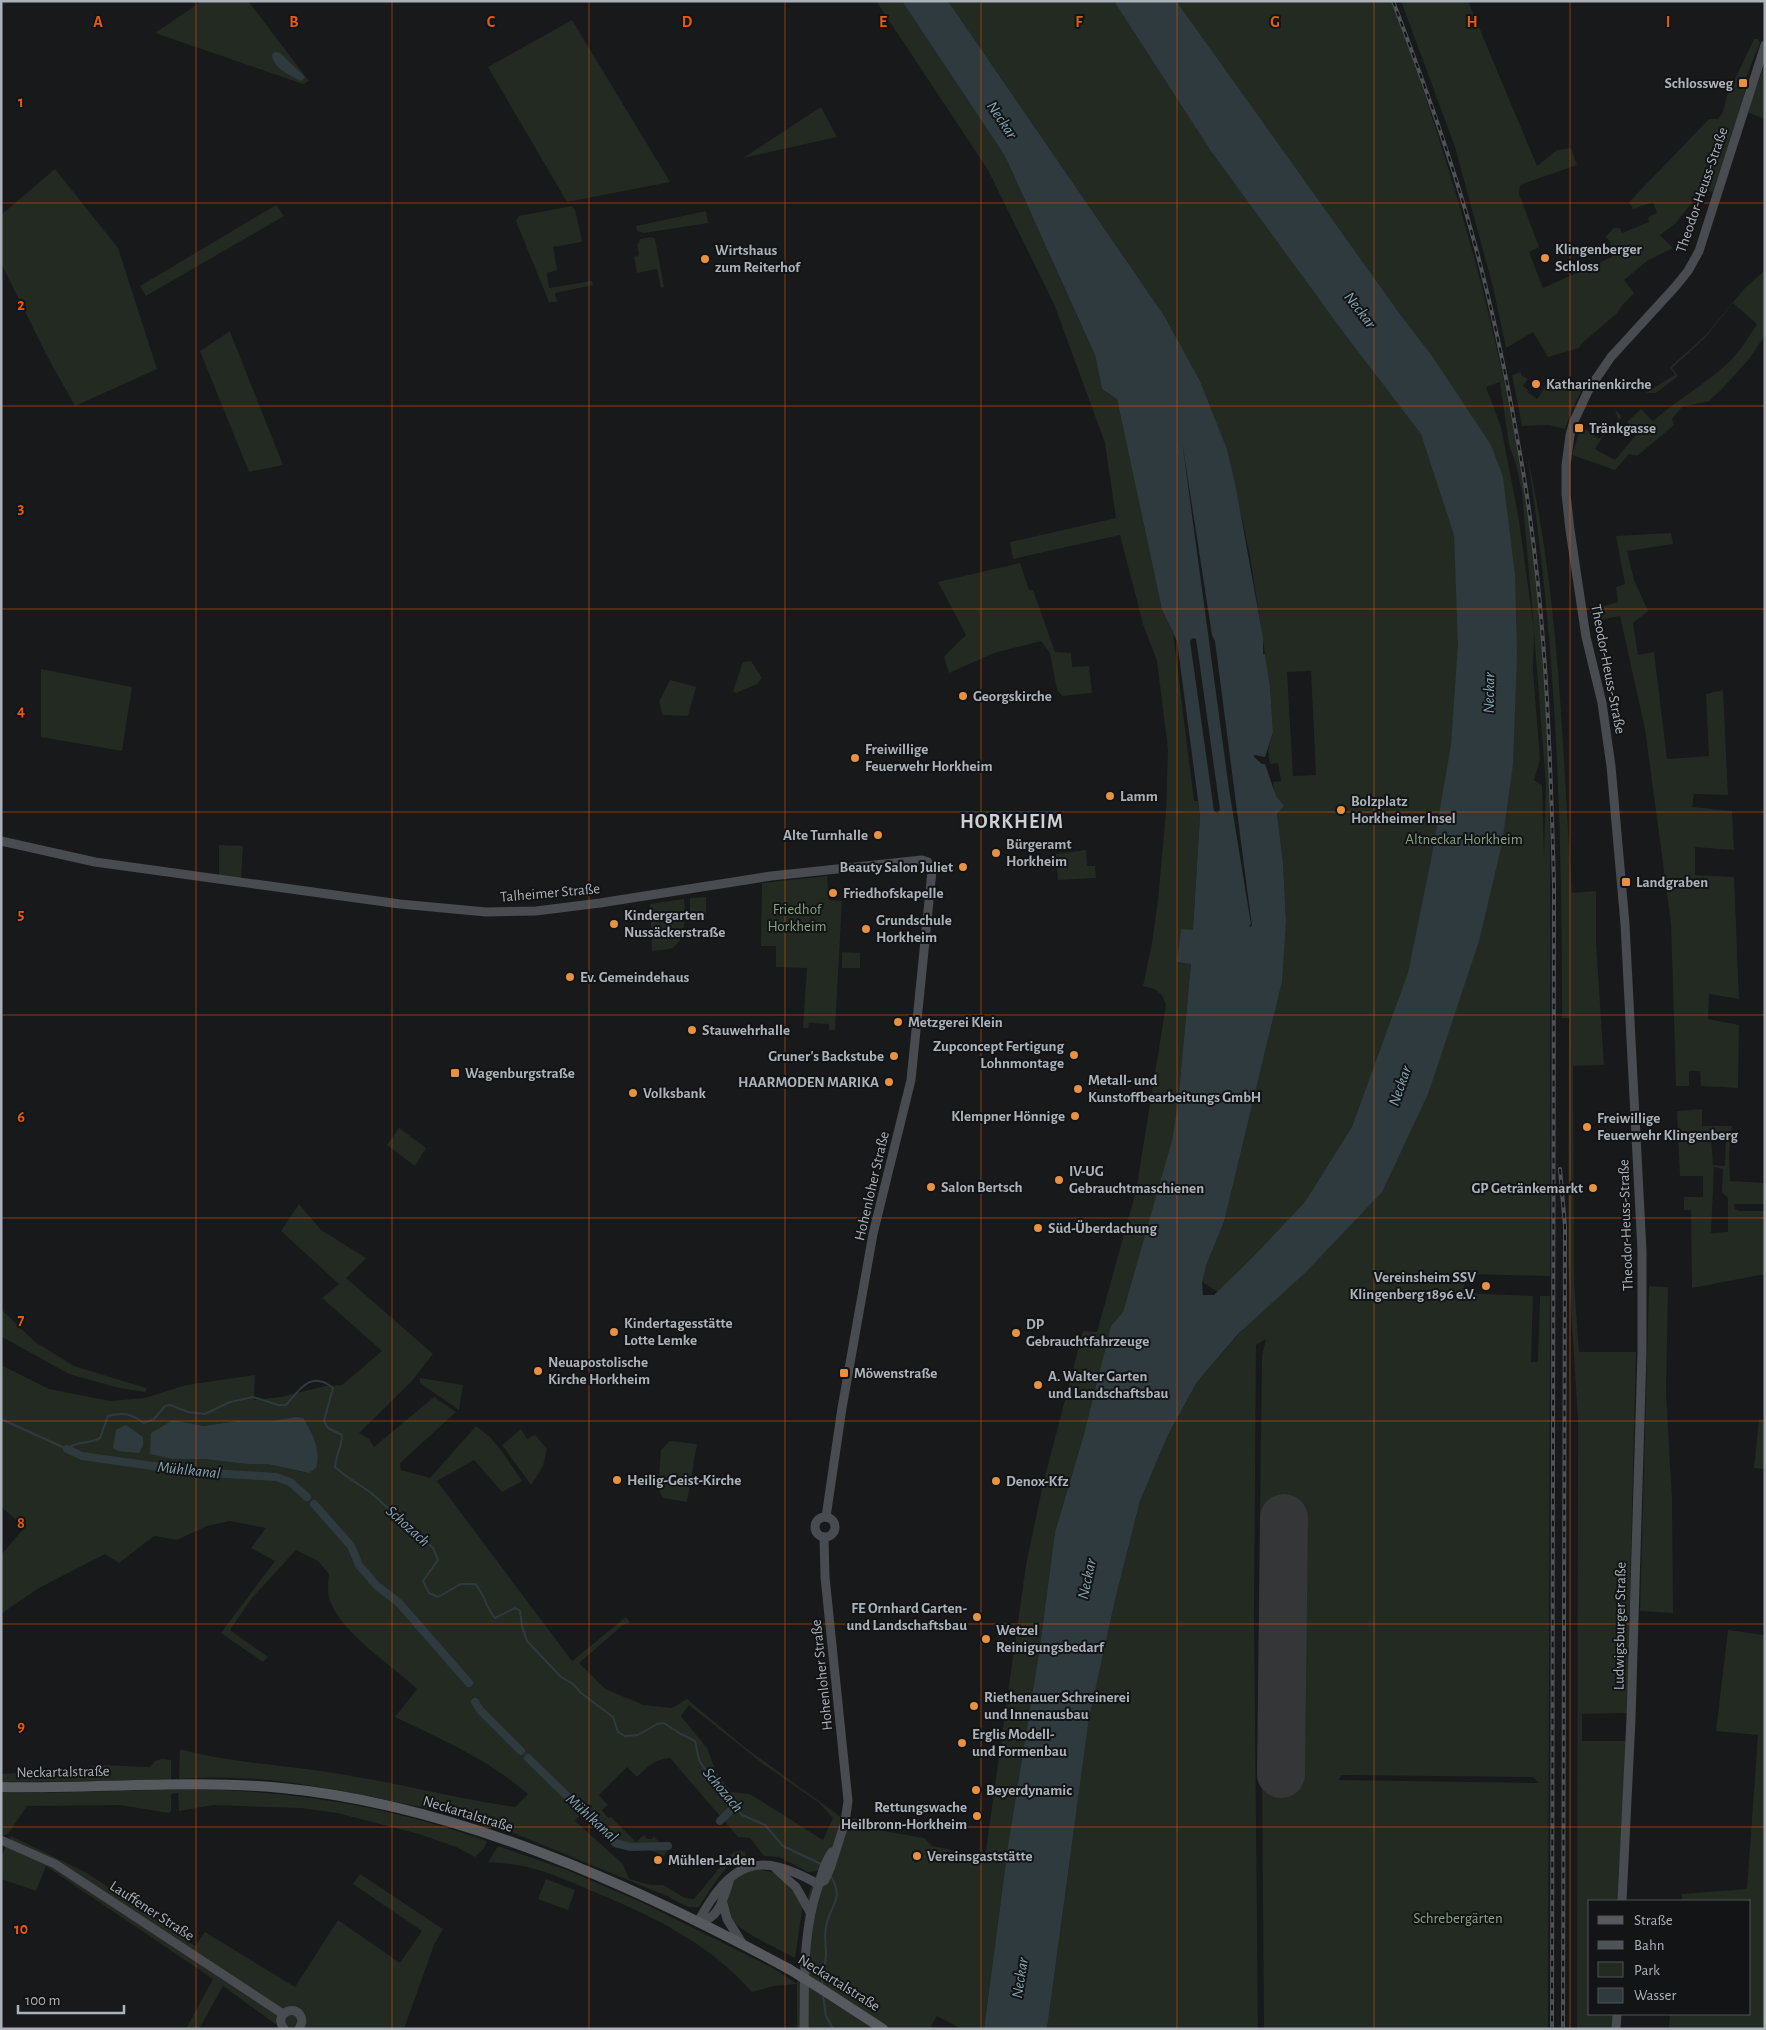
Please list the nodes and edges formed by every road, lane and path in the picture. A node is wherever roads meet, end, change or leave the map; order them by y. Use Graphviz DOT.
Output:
graph roads {
  1 [pos="1765,45"];
  2 [pos="1,841"];
  3 [pos="928,862"];
  4 [pos="1642,1352"];
  5 [pos="826,1517"];
  6 [pos="824,1537"];
  7 [pos="1,1787"];
  8 [pos="1,1840"];
  9 [pos="773,1867"];
  10 [pos="730,1879"];
  11 [pos="790,1880"];
  12 [pos="820,1882"];
  13 [pos="722,1900"];
  14 [pos="1622,1900"];
  15 [pos="810,1912"];
  16 [pos="698,1922"];
  17 [pos="742,1943"];
  18 [pos="282,2014"];
  19 [pos="1617,2015"];
  20 [pos="302,2028"];
  21 [pos="284,2029"];
  22 [pos="804,2029"];
  23 [pos="882,2029"];
  24 [pos="1616,2029"];
  1 -- 4 [label="street, Theodor-Heuss-Straße"];
  2 -- 3 [label="street, Talheimer Straße"];
  3 -- 5 [label="street, Hohenloher Straße"];
  4 -- 14 [label="street, Ludwigsburger Straße"];
  5 -- 6 [label="street, Hohenloher Straße"];
  5 -- 6 [label="street, Hohenloher Straße"];
  6 -- 12 [label="street, Hohenloher Straße"];
  7 -- 16 [label="main road, Neckartalstraße"];
  8 -- 18 [label="street, Lauffener Straße"];
  9 -- 10 [label="street"];
  9 -- 11 [label="street"];
  9 -- 12 [label="street"];
  10 -- 13 [label="street"];
  10 -- 16 [label="street"];
  11 -- 12 [label="street"];
  11 -- 15 [label="street"];
  12 -- 15 [label="street"];
  13 -- 16 [label="street"];
  13 -- 17 [label="street"];
  15 -- 22 [label="street"];
  16 -- 17 [label="main road, Neckartalstraße"];
  17 -- 23 [label="main road, Neckartalstraße, bridge"];
  18 -- 20 [label="street, Lauffener Straße"];
  18 -- 21 [label="street"];
  19 -- 24 [label="street"];
}
